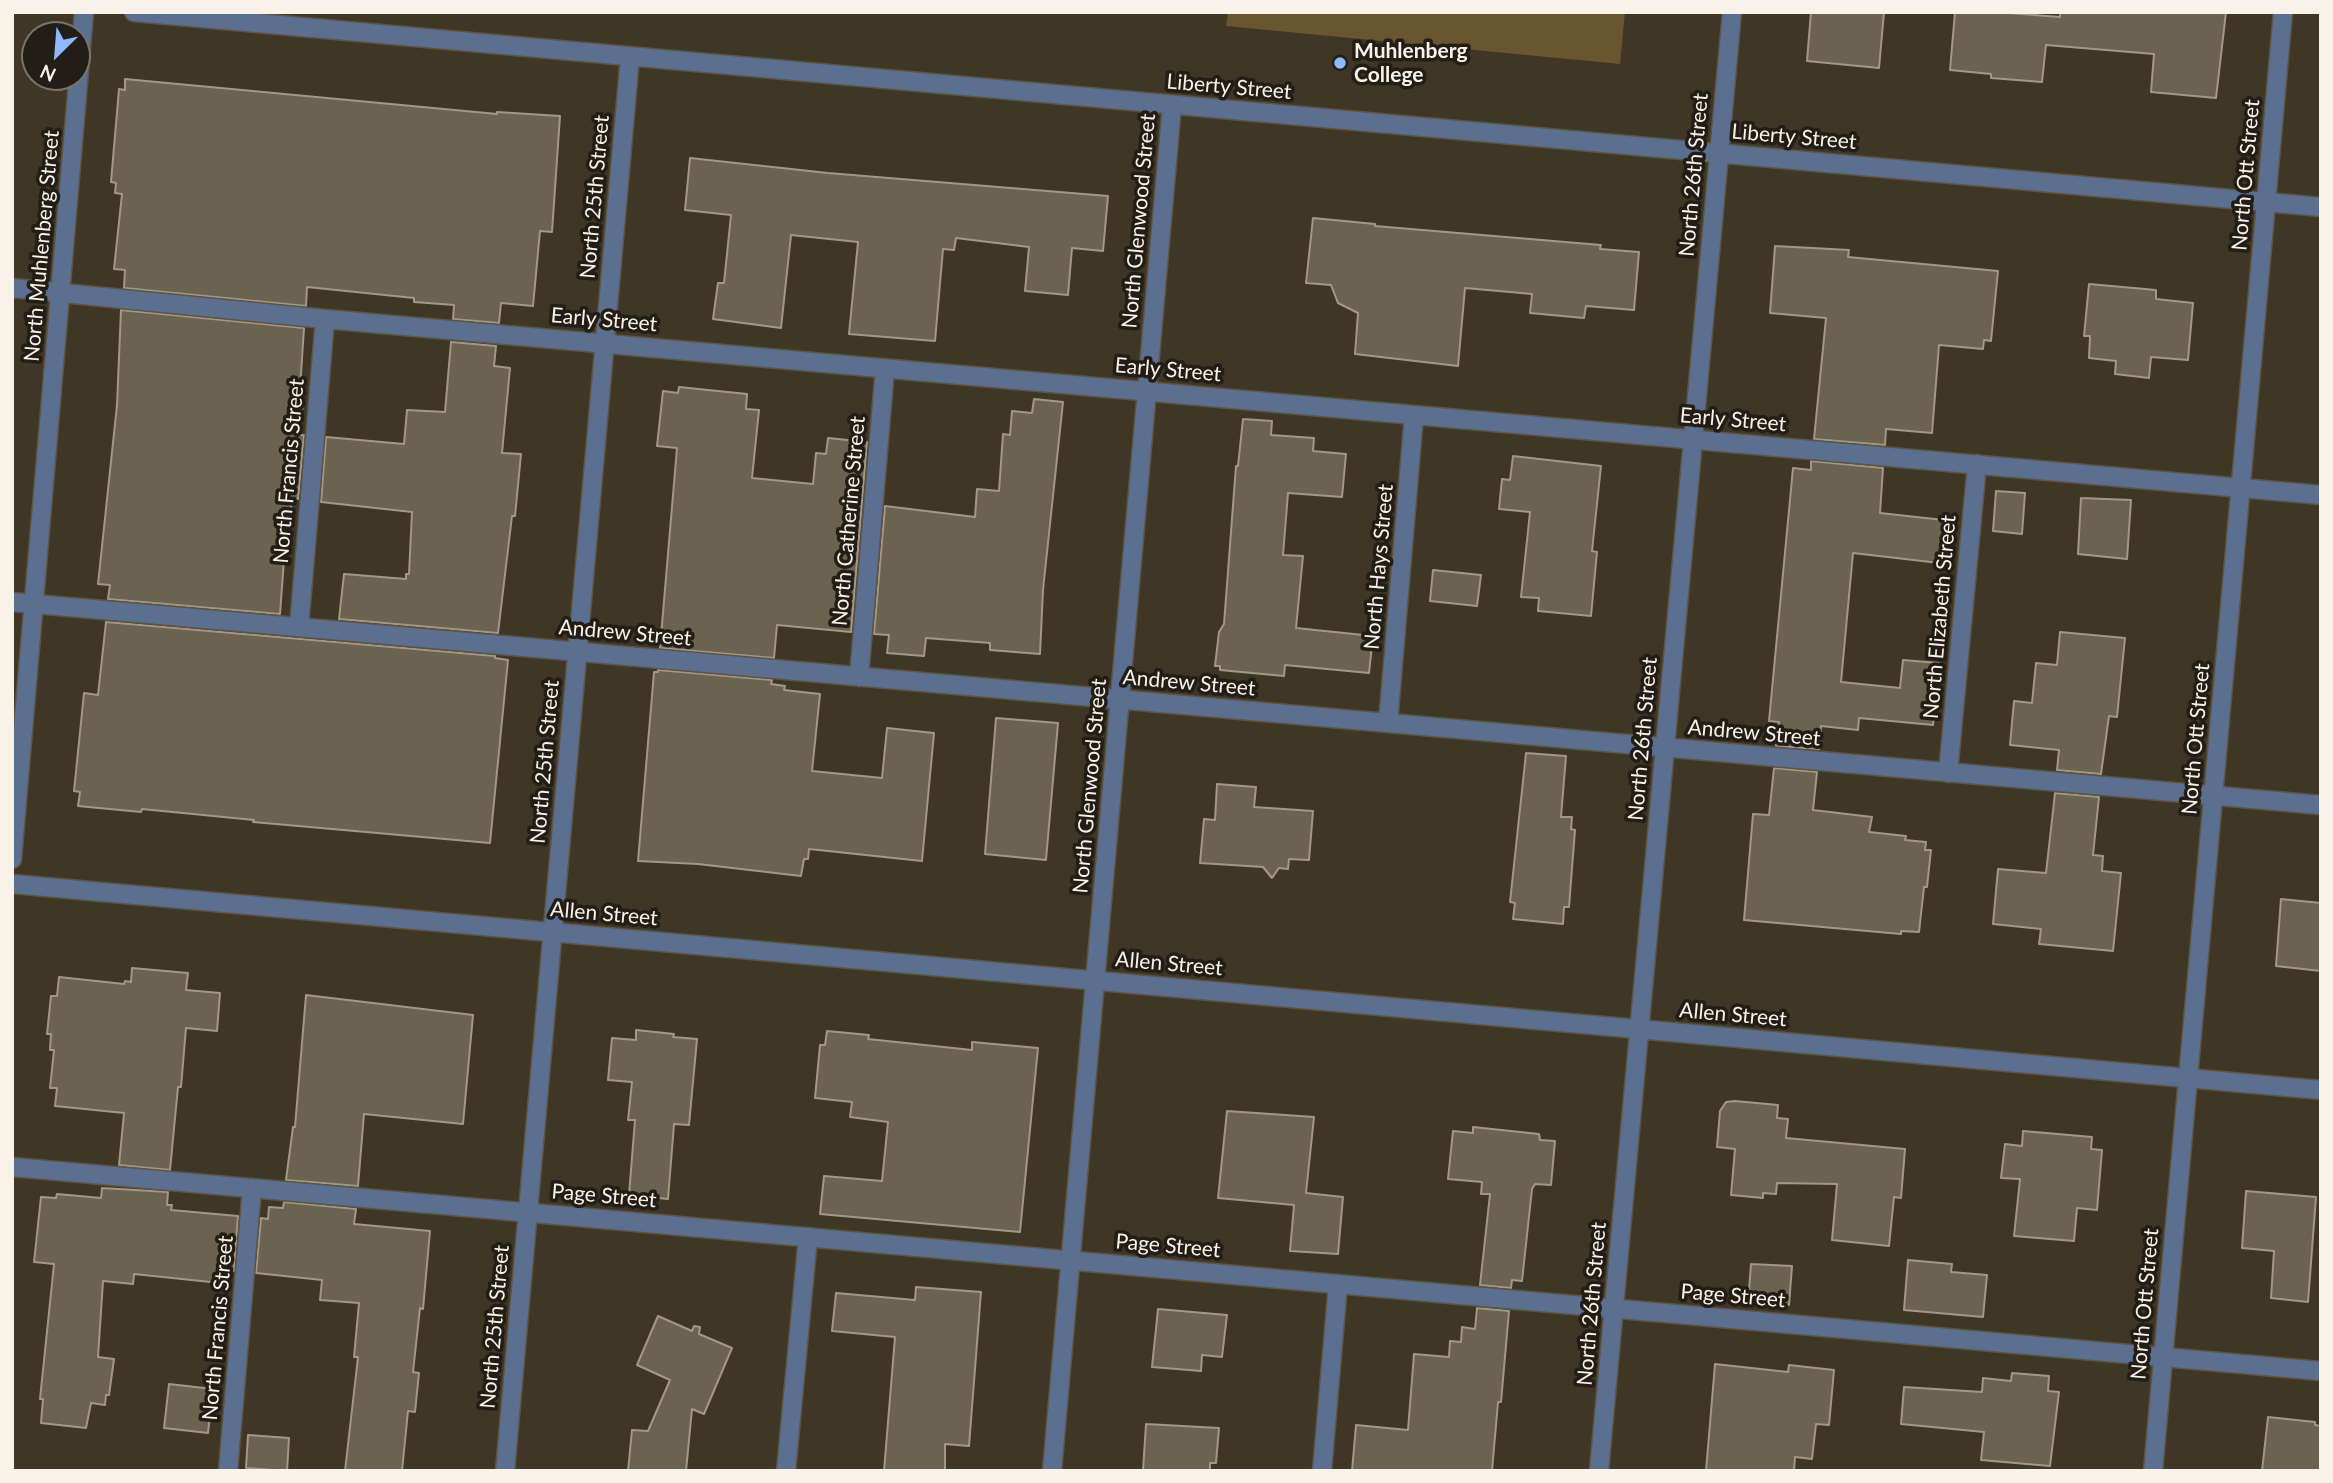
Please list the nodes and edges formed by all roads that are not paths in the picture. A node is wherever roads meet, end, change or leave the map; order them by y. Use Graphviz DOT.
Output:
graph roads {
  1 [pos="84,12"];
  2 [pos="134,12"];
  3 [pos="1732,12"];
  4 [pos="2283,12"];
  5 [pos="630,57"];
  6 [pos="1171,105"];
  7 [pos="1719,154"];
  8 [pos="2266,202"];
  9 [pos="2321,207"];
  10 [pos="12,288"];
  11 [pos="61,294"];
  12 [pos="325,319"];
  13 [pos="605,343"];
  14 [pos="884,368"];
  15 [pos="1147,391"];
  16 [pos="1415,415"];
  17 [pos="1693,439"];
  18 [pos="1977,464"];
  19 [pos="2241,488"];
  20 [pos="2321,495"];
  21 [pos="12,602"];
  22 [pos="34,604"];
  23 [pos="299,627"];
  24 [pos="577,652"];
  25 [pos="859,677"];
  26 [pos="1120,699"];
  27 [pos="1388,723"];
  28 [pos="1665,748"];
  29 [pos="1948,773"];
  30 [pos="2213,796"];
  31 [pos="2321,805"];
  32 [pos="12,859"];
  33 [pos="12,884"];
  34 [pos="553,932"];
  35 [pos="1096,981"];
  36 [pos="1640,1030"];
  37 [pos="2188,1079"];
  38 [pos="2321,1090"];
  39 [pos="12,1167"];
  40 [pos="252,1188"];
  41 [pos="528,1212"];
  42 [pos="808,1237"];
  43 [pos="1071,1260"];
  44 [pos="1338,1284"];
  45 [pos="1614,1308"];
  46 [pos="2163,1357"];
  47 [pos="2321,1371"];
  48 [pos="228,1471"];
  49 [pos="505,1471"];
  50 [pos="786,1471"];
  51 [pos="1052,1471"];
  52 [pos="1322,1471"];
  53 [pos="1600,1471"];
  54 [pos="2153,1471"];
  1 -- 11 [label="street, North Muhlenberg Street"];
  2 -- 5 [label="street, Liberty Street"];
  3 -- 7 [label="street, North 26th Street"];
  4 -- 8 [label="street, North Ott Street"];
  5 -- 6 [label="street, Liberty Street"];
  5 -- 13 [label="street, North 25th Street"];
  6 -- 7 [label="street, Liberty Street"];
  6 -- 15 [label="street, North Glenwood Street"];
  7 -- 8 [label="street, Liberty Street"];
  7 -- 17 [label="street, North 26th Street"];
  8 -- 9 [label="street, Liberty Street"];
  8 -- 19 [label="street, North Ott Street"];
  10 -- 11 [label="street, Early Street"];
  11 -- 12 [label="street, Early Street"];
  11 -- 22 [label="street, North Muhlenberg Street"];
  12 -- 13 [label="street, Early Street"];
  12 -- 23 [label="street, North Francis Street"];
  13 -- 14 [label="street, Early Street"];
  13 -- 24 [label="street, North 25th Street"];
  14 -- 15 [label="street, Early Street"];
  14 -- 25 [label="street, North Catherine Street"];
  15 -- 16 [label="street, Early Street"];
  15 -- 26 [label="street, North Glenwood Street"];
  16 -- 17 [label="street, Early Street"];
  16 -- 27 [label="street, North Hays Street"];
  17 -- 18 [label="street, Early Street"];
  17 -- 28 [label="street, North 26th Street"];
  18 -- 19 [label="street, Early Street"];
  18 -- 29 [label="street, North Elizabeth Street"];
  19 -- 20 [label="street, Early Street"];
  19 -- 30 [label="street, North Ott Street"];
  21 -- 22 [label="street, Andrew Street"];
  22 -- 23 [label="street, Andrew Street"];
  22 -- 32 [label="street, North Muhlenberg Street"];
  23 -- 24 [label="street, Andrew Street"];
  24 -- 25 [label="street, Andrew Street"];
  24 -- 34 [label="street, North 25th Street"];
  25 -- 26 [label="street, Andrew Street"];
  26 -- 27 [label="street, Andrew Street"];
  26 -- 35 [label="street, North Glenwood Street"];
  27 -- 28 [label="street, Andrew Street"];
  28 -- 29 [label="street, Andrew Street"];
  28 -- 36 [label="street, North 26th Street"];
  29 -- 30 [label="street, Andrew Street"];
  30 -- 31 [label="street, Andrew Street"];
  30 -- 37 [label="street, North Ott Street"];
  33 -- 34 [label="street, Allen Street"];
  34 -- 35 [label="street, Allen Street"];
  34 -- 41 [label="street, North 25th Street"];
  35 -- 36 [label="street, Allen Street"];
  35 -- 43 [label="street, North Glenwood Street"];
  36 -- 37 [label="street, Allen Street"];
  36 -- 45 [label="street, North 26th Street"];
  37 -- 38 [label="street, Allen Street"];
  37 -- 46 [label="street, North Ott Street"];
  39 -- 40 [label="street, Page Street"];
  40 -- 41 [label="street, Page Street"];
  40 -- 48 [label="street, North Francis Street"];
  41 -- 42 [label="street, Page Street"];
  41 -- 49 [label="street, North 25th Street"];
  42 -- 43 [label="street, Page Street"];
  42 -- 50 [label="street"];
  43 -- 44 [label="street, Page Street"];
  43 -- 51 [label="street, North Glenwood Street"];
  44 -- 45 [label="street, Page Street"];
  44 -- 52 [label="street"];
  45 -- 46 [label="street, Page Street"];
  45 -- 53 [label="street, North 26th Street"];
  46 -- 47 [label="street, Page Street"];
  46 -- 54 [label="street, North Ott Street"];
}
